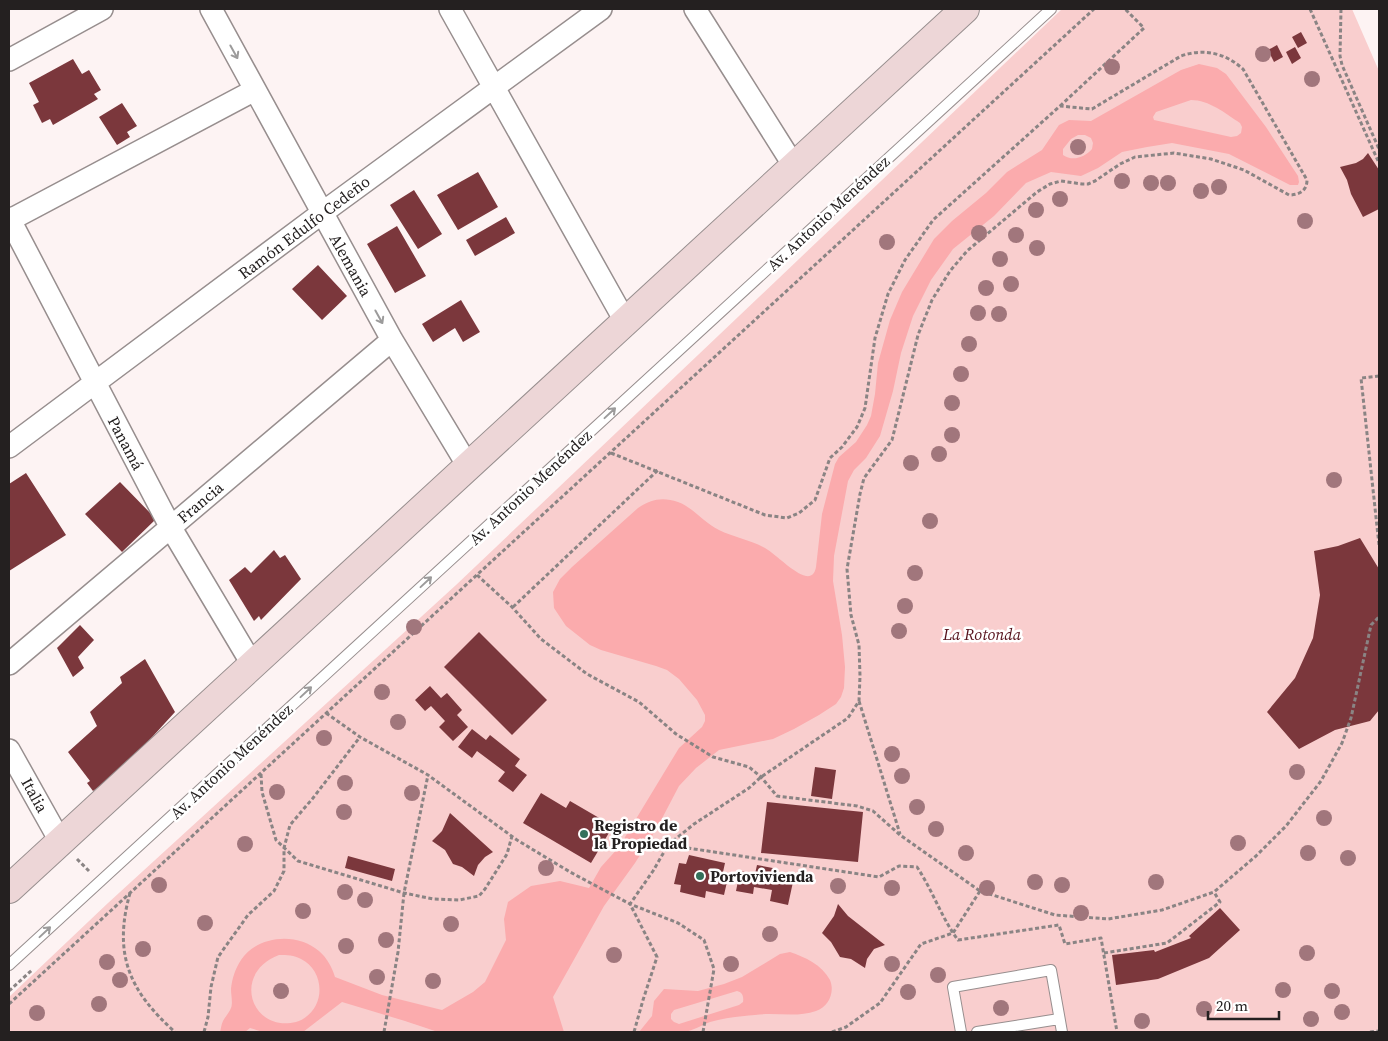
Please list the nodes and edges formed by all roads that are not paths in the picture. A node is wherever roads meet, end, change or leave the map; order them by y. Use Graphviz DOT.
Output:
graph roads {
  1 [pos="102,9"];
  2 [pos="211,9"];
  3 [pos="450,9"];
  4 [pos="601,9"];
  5 [pos="695,9"];
  6 [pos="965,9"];
  7 [pos="1051,9"];
  8 [pos="9,60"];
  9 [pos="494,87"];
  10 [pos="255,90"];
  11 [pos="794,166"];
  12 [pos="322,213"];
  13 [pos="10,223"];
  14 [pos="626,321"];
  15 [pos="392,340"];
  16 [pos="95,383"];
  17 [pos="9,447"];
  18 [pos="468,466"];
  19 [pos="171,528"];
  20 [pos="9,664"];
  21 [pos="252,664"];
  22 [pos="9,750"];
  23 [pos="60,841"];
  24 [pos="9,889"];
  25 [pos="9,965"];
  26 [pos="1059,1019"];
  27 [pos="961,1032"];
  28 [pos="977,1032"];
  29 [pos="1062,1032"];
  1 -- 8 [label="street"];
  2 -- 10 [label="street, Alemania, one-way"];
  3 -- 9 [label="street"];
  4 -- 9 [label="street, Ramón Edulfo Cedeño"];
  5 -- 11 [label="street"];
  6 -- 11 [label="street"];
  25 -- 7 [label="lane, Av. Antonio Menéndez, one-way"];
  9 -- 12 [label="street, Ramón Edulfo Cedeño"];
  9 -- 14 [label="street"];
  10 -- 12 [label="street, Alemania"];
  10 -- 13 [label="street"];
  11 -- 14 [label="street"];
  12 -- 15 [label="street, Alemania, one-way"];
  12 -- 16 [label="street, Ramón Edulfo Cedeño"];
  13 -- 16 [label="street, Panamá"];
  14 -- 18 [label="street"];
  15 -- 18 [label="street, Alemania"];
  15 -- 19 [label="street, Francia"];
  16 -- 17 [label="street, Ramón Edulfo Cedeño"];
  16 -- 19 [label="street, Panamá"];
  18 -- 21 [label="street"];
  19 -- 20 [label="street, Francia"];
  19 -- 21 [label="street, Panamá"];
  21 -- 23 [label="street"];
  22 -- 23 [label="street, Italia"];
  23 -- 24 [label="street"];
  26 -- 27 [label="lane"];
  26 -- 28 [label="lane"];
  26 -- 29 [label="lane"];
}
